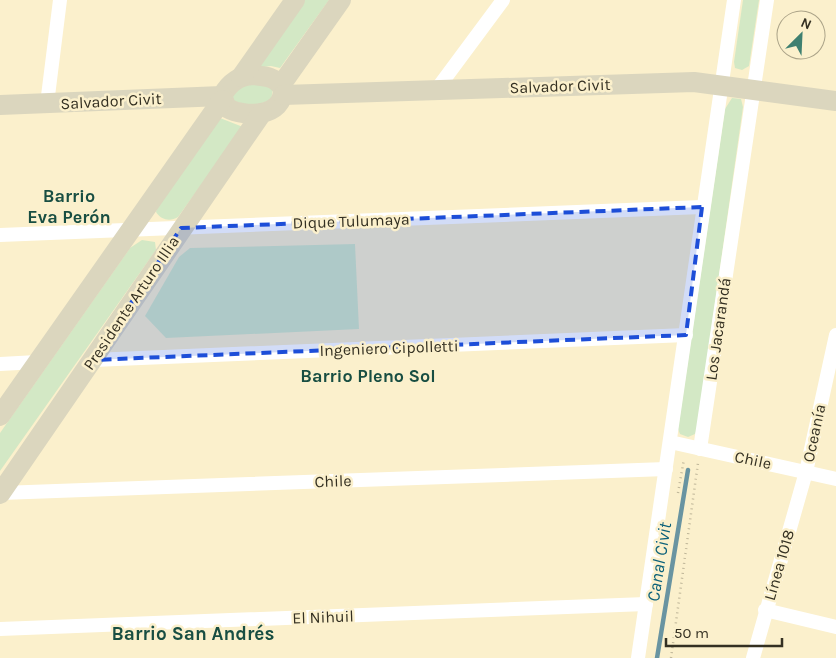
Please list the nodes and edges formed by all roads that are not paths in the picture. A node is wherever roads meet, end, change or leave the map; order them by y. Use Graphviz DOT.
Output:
graph roads {
  1 [pos="60,0"];
  2 [pos="295,0"];
  3 [pos="341,0"];
  4 [pos="503,0"];
  5 [pos="734,0"];
  6 [pos="767,0"];
  7 [pos="241,77"];
  8 [pos="722,84"];
  9 [pos="752,88"];
  10 [pos="437,89"];
  11 [pos="282,90"];
  12 [pos="222,98"];
  13 [pos="836,101"];
  14 [pos="47,104"];
  15 [pos="0,105"];
  16 [pos="262,113"];
  17 [pos="702,207"];
  18 [pos="181,228"];
  19 [pos="130,230"];
  20 [pos="0,235"];
  21 [pos="686,335"];
  22 [pos="836,335"];
  23 [pos="93,360"];
  24 [pos="37,362"];
  25 [pos="0,364"];
  26 [pos="0,416"];
  27 [pos="670,442"];
  28 [pos="700,449"];
  29 [pos="666,469"];
  30 [pos="806,472"];
  31 [pos="836,479"];
  32 [pos="0,493"];
  33 [pos="646,604"];
  34 [pos="765,610"];
  35 [pos="836,626"];
  36 [pos="0,629"];
  37 [pos="638,658"];
  38 [pos="753,658"];
  1 -- 14 [label="street"];
  2 -- 7 [label="street"];
  3 -- 11 [label="street"];
  4 -- 10 [label="street"];
  5 -- 8 [label="street, Los Jacarandá"];
  6 -- 9 [label="street, Los Jacarandá"];
  7 -- 11 [label="street"];
  7 -- 12 [label="street"];
  8 -- 9 [label="street, Salvador Civit"];
  8 -- 10 [label="street, Salvador Civit"];
  8 -- 17 [label="street, Los Jacarandá"];
  9 -- 13 [label="street, Salvador Civit"];
  9 -- 28 [label="street, Los Jacarandá"];
  10 -- 11 [label="street, Salvador Civit"];
  11 -- 16 [label="street"];
  12 -- 14 [label="street, Salvador Civit"];
  12 -- 16 [label="street"];
  12 -- 19 [label="street"];
  14 -- 15 [label="street, Salvador Civit"];
  16 -- 18 [label="street, Presidente Arturo Illia"];
  17 -- 18 [label="street, Dique Tulumaya"];
  17 -- 21 [label="street, Los Jacarandá"];
  18 -- 19 [label="street, Dique Tulumaya"];
  18 -- 23 [label="street, Presidente Arturo Illia"];
  19 -- 20 [label="street, Dique Tulumaya"];
  19 -- 24 [label="street"];
  21 -- 23 [label="street, Ingeniero Cipolletti"];
  21 -- 27 [label="street, Los Jacarandá"];
  22 -- 30 [label="street, Oceanía"];
  23 -- 32 [label="street, Presidente Arturo Illia"];
  24 -- 25 [label="street"];
  24 -- 26 [label="street"];
  27 -- 28 [label="street, Chile"];
  27 -- 29 [label="street, Los Jacarandá"];
  28 -- 30 [label="street, Chile"];
  29 -- 32 [label="street, Chile"];
  29 -- 33 [label="street, Los Jacarandá"];
  30 -- 31 [label="street, Chile"];
  30 -- 34 [label="street, Línea 1018"];
  33 -- 36 [label="street, El Nihuil"];
  33 -- 37 [label="street, Los Jacarandá"];
  34 -- 35 [label="street"];
  34 -- 38 [label="street, Línea 1018"];
}
